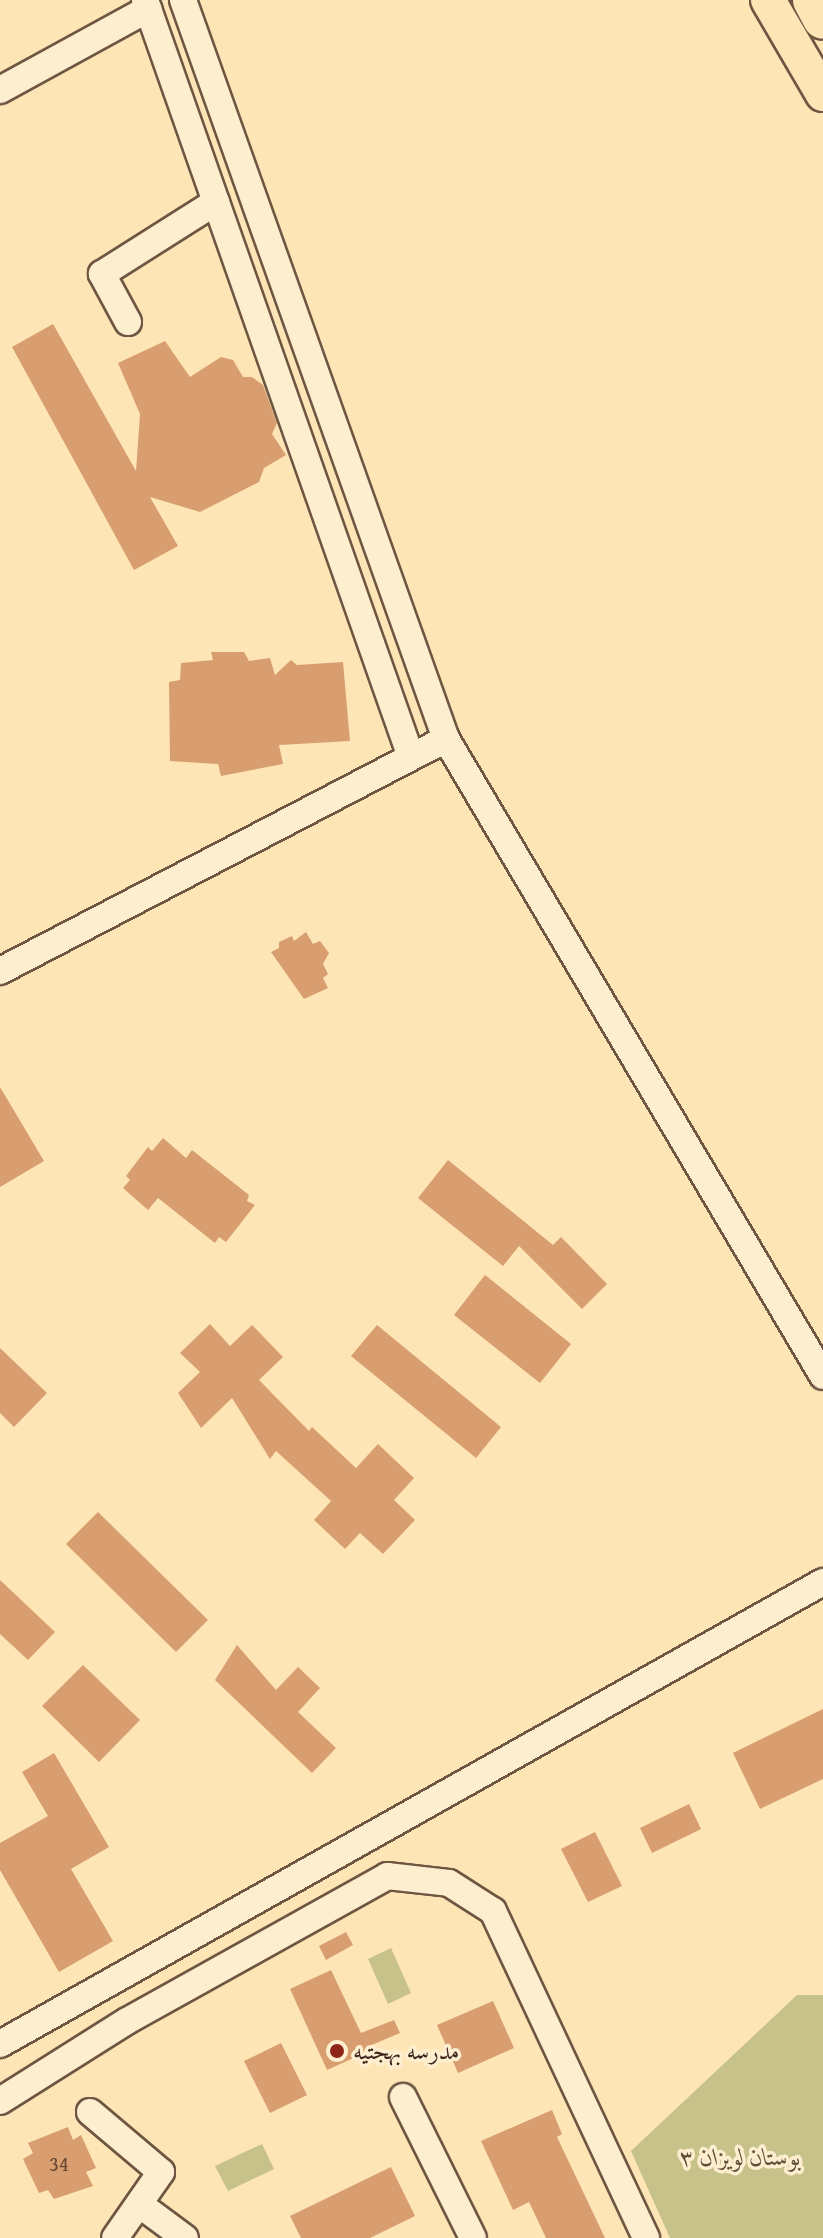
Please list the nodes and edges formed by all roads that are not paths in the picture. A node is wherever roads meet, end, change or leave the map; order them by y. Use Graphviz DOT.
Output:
graph roads {
  1 [pos="183,0"];
  2 [pos="768,0"];
  3 [pos="779,0"];
  4 [pos="813,0"];
  5 [pos="147,5"];
  6 [pos="823,19"];
  7 [pos="819,86"];
  8 [pos="0,90"];
  9 [pos="216,202"];
  10 [pos="128,322"];
  11 [pos="446,739"];
  12 [pos="411,757"];
  13 [pos="0,971"];
  14 [pos="823,1376"];
  15 [pos="823,1582"];
  16 [pos="0,2044"];
  17 [pos="403,2097"];
  18 [pos="0,2101"];
  19 [pos="90,2112"];
  20 [pos="139,2204"];
  21 [pos="115,2238"];
  22 [pos="185,2238"];
  23 [pos="473,2238"];
  24 [pos="646,2238"];
  1 -- 11 [label="street"];
  2 -- 7 [label="main road"];
  3 -- 7 [label="main road"];
  4 -- 6 [label="highway"];
  5 -- 8 [label="street"];
  5 -- 9 [label="street"];
  9 -- 10 [label="street"];
  9 -- 12 [label="street"];
  11 -- 12 [label="street"];
  11 -- 14 [label="street"];
  12 -- 13 [label="street"];
  15 -- 16 [label="street"];
  17 -- 23 [label="street"];
  18 -- 24 [label="street"];
  19 -- 20 [label="street"];
  20 -- 21 [label="street"];
  20 -- 22 [label="street"];
}
